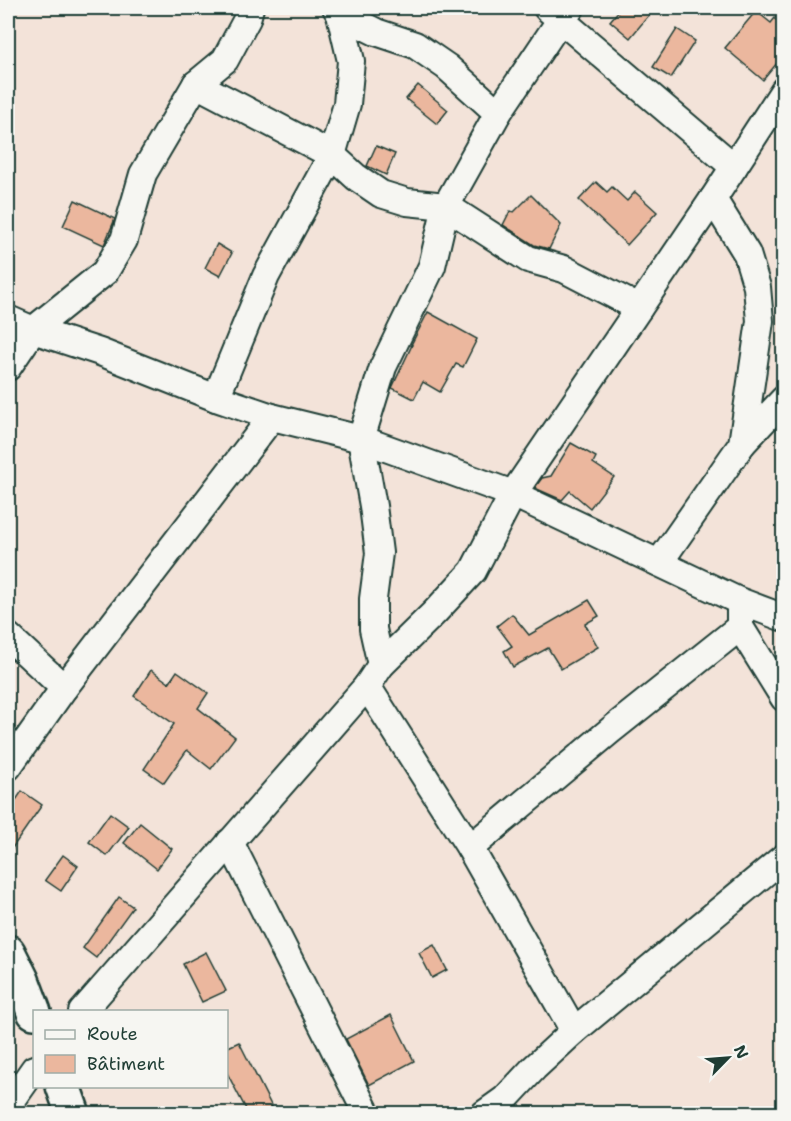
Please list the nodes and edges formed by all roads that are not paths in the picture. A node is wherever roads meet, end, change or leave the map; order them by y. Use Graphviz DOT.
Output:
graph roads {
  1 [pos="250,8"];
  2 [pos="338,11"];
  3 [pos="559,11"];
  4 [pos="196,84"];
  5 [pos="783,90"];
  6 [pos="498,113"];
  7 [pos="332,155"];
  8 [pos="734,166"];
  9 [pos="713,200"];
  10 [pos="446,206"];
  11 [pos="639,308"];
  12 [pos="8,319"];
  13 [pos="33,330"];
  14 [pos="8,367"];
  15 [pos="216,398"];
  16 [pos="783,399"];
  17 [pos="272,417"];
  18 [pos="361,439"];
  19 [pos="742,444"];
  20 [pos="513,494"];
  21 [pos="658,563"];
  22 [pos="739,601"];
  23 [pos="783,618"];
  24 [pos="740,627"];
  25 [pos="8,636"];
  26 [pos="381,665"];
  27 [pos="367,686"];
  28 [pos="64,688"];
  29 [pos="783,698"];
  30 [pos="8,767"];
  31 [pos="230,842"];
  32 [pos="470,848"];
  33 [pos="783,857"];
  34 [pos="8,952"];
  35 [pos="33,1010"];
  36 [pos="83,1010"];
  37 [pos="574,1031"];
  38 [pos="33,1070"];
  39 [pos="64,1088"];
  40 [pos="8,1106"];
  41 [pos="509,1106"];
  42 [pos="73,1113"];
  43 [pos="367,1113"];
  44 [pos="484,1113"];
  1 -- 4 [label="street"];
  2 -- 6 [label="street"];
  2 -- 7 [label="street"];
  3 -- 6 [label="street"];
  3 -- 8 [label="street"];
  4 -- 7 [label="street"];
  4 -- 13 [label="street"];
  5 -- 8 [label="street"];
  6 -- 10 [label="street"];
  7 -- 10 [label="street"];
  7 -- 15 [label="street"];
  8 -- 9 [label="street"];
  9 -- 11 [label="street"];
  9 -- 19 [label="street"];
  10 -- 11 [label="street"];
  10 -- 18 [label="street"];
  11 -- 20 [label="street"];
  12 -- 13 [label="street"];
  13 -- 14 [label="street"];
  13 -- 15 [label="street"];
  15 -- 17 [label="street"];
  16 -- 19 [label="street"];
  17 -- 18 [label="street"];
  17 -- 28 [label="street"];
  18 -- 20 [label="street"];
  18 -- 26 [label="street"];
  19 -- 21 [label="street"];
  20 -- 21 [label="street"];
  20 -- 26 [label="street"];
  21 -- 22 [label="street"];
  22 -- 23 [label="street"];
  22 -- 24 [label="street"];
  24 -- 29 [label="street"];
  24 -- 32 [label="street"];
  25 -- 28 [label="street"];
  26 -- 27 [label="street"];
  27 -- 31 [label="street"];
  27 -- 32 [label="street"];
  28 -- 30 [label="street"];
  31 -- 36 [label="street"];
  31 -- 43 [label="street"];
  32 -- 37 [label="street"];
  33 -- 37 [label="street"];
  34 -- 35 [label="street"];
  37 -- 41 [label="street"];
  38 -- 40 [label="street"];
  39 -- 42 [label="street"];
  41 -- 44 [label="street"];
}
